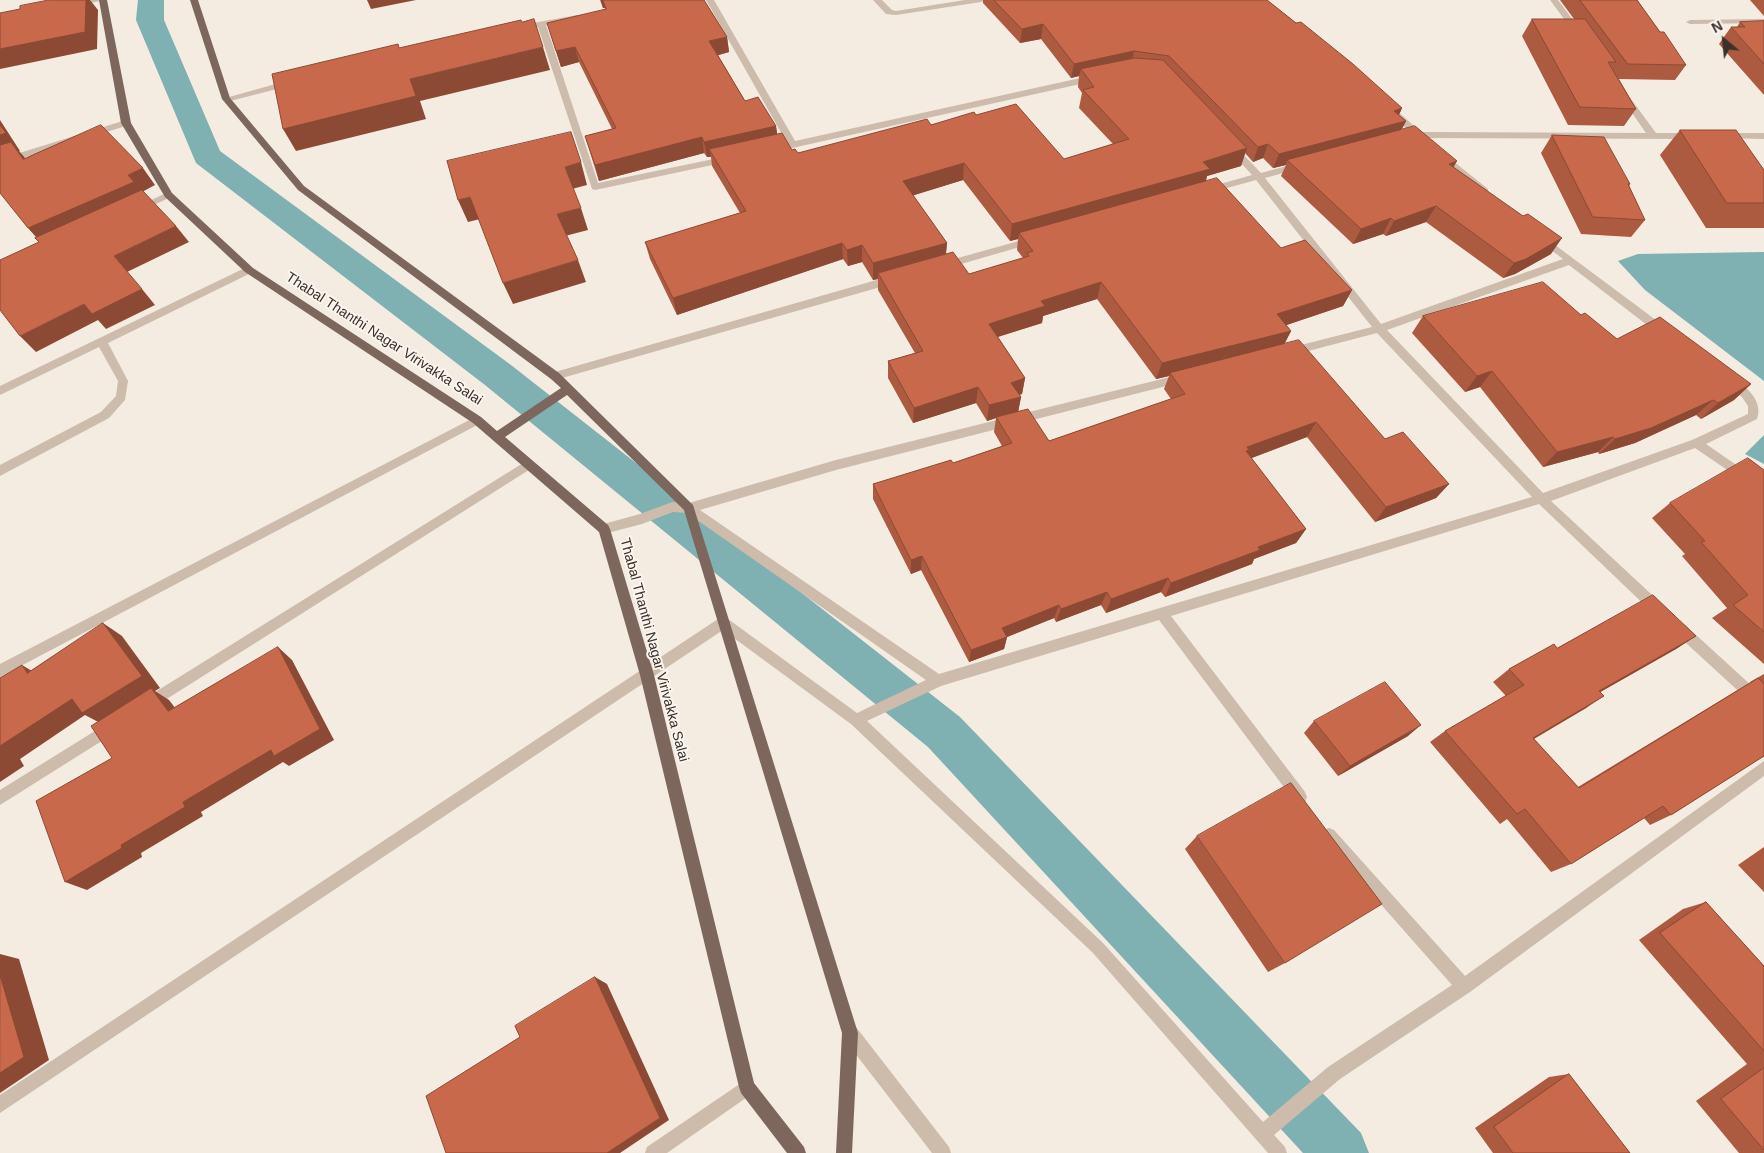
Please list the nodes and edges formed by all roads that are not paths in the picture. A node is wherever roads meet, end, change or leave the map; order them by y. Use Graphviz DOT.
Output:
graph roads {
  1 [pos="102,0"];
  2 [pos="194,0"];
  3 [pos="710,0"];
  4 [pos="877,0"];
  5 [pos="981,0"];
  6 [pos="1554,0"];
  7 [pos="64,6"];
  8 [pos="587,15"];
  9 [pos="1764,21"];
  10 [pos="1690,22"];
  11 [pos="541,24"];
  12 [pos="522,27"];
  13 [pos="1583,40"];
  14 [pos="1102,76"];
  15 [pos="303,80"];
  16 [pos="1618,88"];
  17 [pos="226,98"];
  18 [pos="1388,108"];
  19 [pos="126,123"];
  20 [pos="1413,136"];
  21 [pos="1653,136"];
  22 [pos="1699,136"];
  23 [pos="1718,136"];
  24 [pos="1764,136"];
  25 [pos="1226,142"];
  26 [pos="792,144"];
  27 [pos="761,152"];
  28 [pos="742,156"];
  29 [pos="0,162"];
  30 [pos="1305,164"];
  31 [pos="1258,176"];
  32 [pos="1195,194"];
  33 [pos="168,196"];
  34 [pos="1490,196"];
  35 [pos="132,211"];
  36 [pos="1534,233"];
  37 [pos="1042,237"];
  38 [pos="1569,261"];
  39 [pos="937,267"];
  40 [pos="249,270"];
  41 [pos="908,275"];
  42 [pos="1379,329"];
  43 [pos="102,342"];
  44 [pos="1677,342"];
  45 [pos="1282,353"];
  46 [pos="1195,375"];
  47 [pos="555,376"];
  48 [pos="1723,377"];
  49 [pos="568,389"];
  50 [pos="0,391"];
  51 [pos="477,420"];
  52 [pos="496,437"];
  53 [pos="1696,443"];
  54 [pos="528,464"];
  55 [pos="0,471"];
  56 [pos="1764,490"];
  57 [pos="1541,499"];
  58 [pos="689,508"];
  59 [pos="604,529"];
  60 [pos="1162,614"];
  61 [pos="723,623"];
  62 [pos="0,671"];
  63 [pos="647,675"];
  64 [pos="936,682"];
  65 [pos="1764,706"];
  66 [pos="142,708"];
  67 [pos="126,718"];
  68 [pos="858,719"];
  69 [pos="1764,768"];
  70 [pos="0,798"];
  71 [pos="1308,808"];
  72 [pos="1320,824"];
  73 [pos="1464,986"];
  74 [pos="850,1033"];
  75 [pos="747,1087"];
  76 [pos="0,1105"];
  77 [pos="1264,1132"];
  78 [pos="653,1153"];
  79 [pos="798,1153"];
  80 [pos="844,1153"];
  81 [pos="943,1153"];
  82 [pos="1279,1153"];
  1 -- 7 [label="street"];
  1 -- 19 [label="main road, Thabal Thanthi Nagar Virivakka Salai"];
  2 -- 17 [label="main road"];
  3 -- 26 [label="street"];
  4 -- 5 [label="street"];
  6 -- 13 [label="street"];
  8 -- 11 [label="street"];
  9 -- 10 [label="street"];
  11 -- 12 [label="street"];
  11 -- 28 [label="street"];
  14 -- 26 [label="street"];
  15 -- 17 [label="street"];
  16 -- 21 [label="street"];
  17 -- 47 [label="main road"];
  18 -- 20 [label="street"];
  19 -- 29 [label="street"];
  19 -- 33 [label="main road, Thabal Thanthi Nagar Virivakka Salai"];
  20 -- 21 [label="street"];
  20 -- 34 [label="street"];
  21 -- 22 [label="street"];
  23 -- 24 [label="street"];
  25 -- 31 [label="street"];
  26 -- 27 [label="street"];
  30 -- 31 [label="street"];
  31 -- 32 [label="street"];
  31 -- 42 [label="street"];
  33 -- 35 [label="street"];
  33 -- 40 [label="main road, Thabal Thanthi Nagar Virivakka Salai"];
  36 -- 38 [label="street"];
  37 -- 39 [label="street"];
  38 -- 42 [label="street"];
  38 -- 44 [label="street"];
  40 -- 43 [label="street"];
  40 -- 51 [label="main road, Thabal Thanthi Nagar Virivakka Salai"];
  41 -- 47 [label="street"];
  42 -- 45 [label="street"];
  42 -- 57 [label="street"];
  43 -- 50 [label="street"];
  43 -- 55 [label="street"];
  46 -- 58 [label="street"];
  47 -- 49 [label="main road"];
  48 -- 53 [label="street"];
  49 -- 52 [label="main road"];
  49 -- 58 [label="main road"];
  51 -- 52 [label="main road, Thabal Thanthi Nagar Virivakka Salai"];
  51 -- 62 [label="street"];
  52 -- 54 [label="main road, Thabal Thanthi Nagar Virivakka Salai"];
  53 -- 56 [label="street"];
  53 -- 57 [label="street"];
  54 -- 59 [label="main road, Thabal Thanthi Nagar Virivakka Salai"];
  54 -- 66 [label="street"];
  57 -- 60 [label="street"];
  57 -- 65 [label="street"];
  58 -- 59 [label="street"];
  58 -- 61 [label="main road"];
  58 -- 64 [label="street"];
  59 -- 63 [label="main road, Thabal Thanthi Nagar Virivakka Salai"];
  60 -- 64 [label="street"];
  60 -- 71 [label="street"];
  61 -- 63 [label="street"];
  61 -- 68 [label="street"];
  61 -- 74 [label="main road"];
  63 -- 75 [label="main road, Thabal Thanthi Nagar Virivakka Salai"];
  63 -- 76 [label="street"];
  64 -- 68 [label="street"];
  67 -- 70 [label="street"];
  68 -- 77 [label="street"];
  69 -- 73 [label="street"];
  72 -- 73 [label="street"];
  73 -- 77 [label="street"];
  74 -- 80 [label="main road"];
  74 -- 81 [label="street"];
  75 -- 78 [label="street"];
  75 -- 79 [label="main road, Thabal Thanthi Nagar Virivakka Salai"];
  77 -- 82 [label="street"];
}
